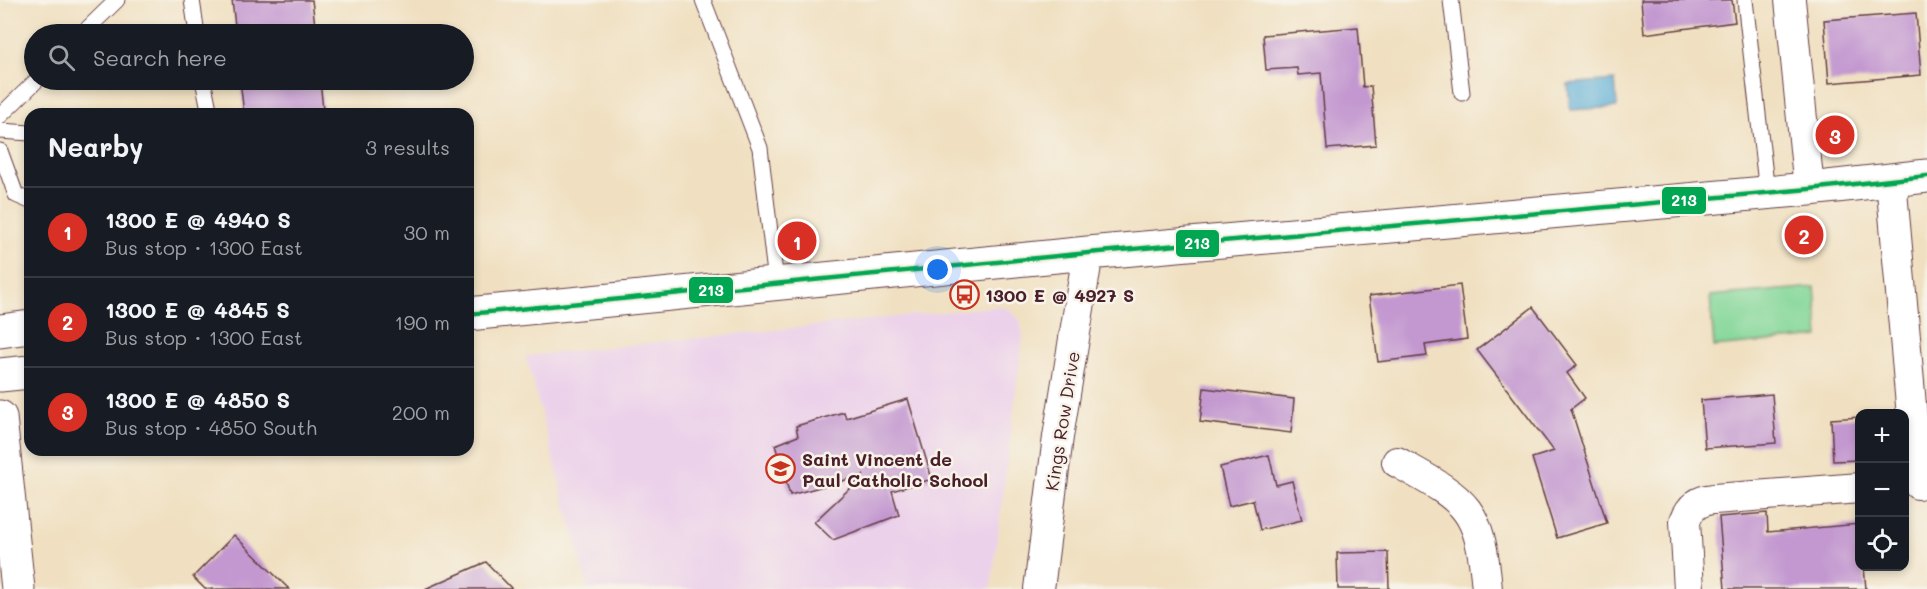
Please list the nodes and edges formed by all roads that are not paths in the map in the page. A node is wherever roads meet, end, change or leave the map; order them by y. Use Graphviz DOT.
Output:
graph roads {
  1 [pos="117,0"];
  2 [pos="192,0"];
  3 [pos="703,0"];
  4 [pos="1451,0"];
  5 [pos="1745,0"];
  6 [pos="1790,0"];
  7 [pos="92,24"];
  8 [pos="196,24"];
  9 [pos="27,90"];
  10 [pos="205,90"];
  11 [pos="1462,93"];
  12 [pos="209,108"];
  13 [pos="0,116"];
  14 [pos="0,131"];
  15 [pos="24,133"];
  16 [pos="0,151"];
  17 [pos="1927,176"];
  18 [pos="1891,180"];
  19 [pos="1809,189"];
  20 [pos="1767,193"];
  21 [pos="24,198"];
  22 [pos="1088,253"];
  23 [pos="776,282"];
  24 [pos="474,313"];
  25 [pos="24,328"];
  26 [pos="0,331"];
  27 [pos="24,373"];
  28 [pos="0,375"];
  29 [pos="0,417"];
  30 [pos="1396,462"];
  31 [pos="1917,484"];
  32 [pos="1855,488"];
  33 [pos="18,589"];
  34 [pos="1040,589"];
  35 [pos="1487,589"];
  36 [pos="1689,589"];
  1 -- 7 [label="lane"];
  2 -- 8 [label="lane"];
  3 -- 23 [label="lane"];
  4 -- 11 [label="lane"];
  5 -- 20 [label="lane"];
  6 -- 19 [label="street"];
  9 -- 13 [label="lane"];
  10 -- 12 [label="lane"];
  14 -- 15 [label="lane"];
  16 -- 21 [label="lane"];
  17 -- 18 [label="main road"];
  18 -- 19 [label="main road"];
  18 -- 31 [label="street"];
  19 -- 20 [label="main road"];
  20 -- 22 [label="main road"];
  22 -- 23 [label="main road"];
  22 -- 34 [label="street, Kings Row Drive"];
  23 -- 24 [label="main road"];
  25 -- 26 [label="main road"];
  27 -- 28 [label="main road"];
  29 -- 33 [label="main road"];
  30 -- 35 [label="street"];
  32 -- 36 [label="street"];
}
